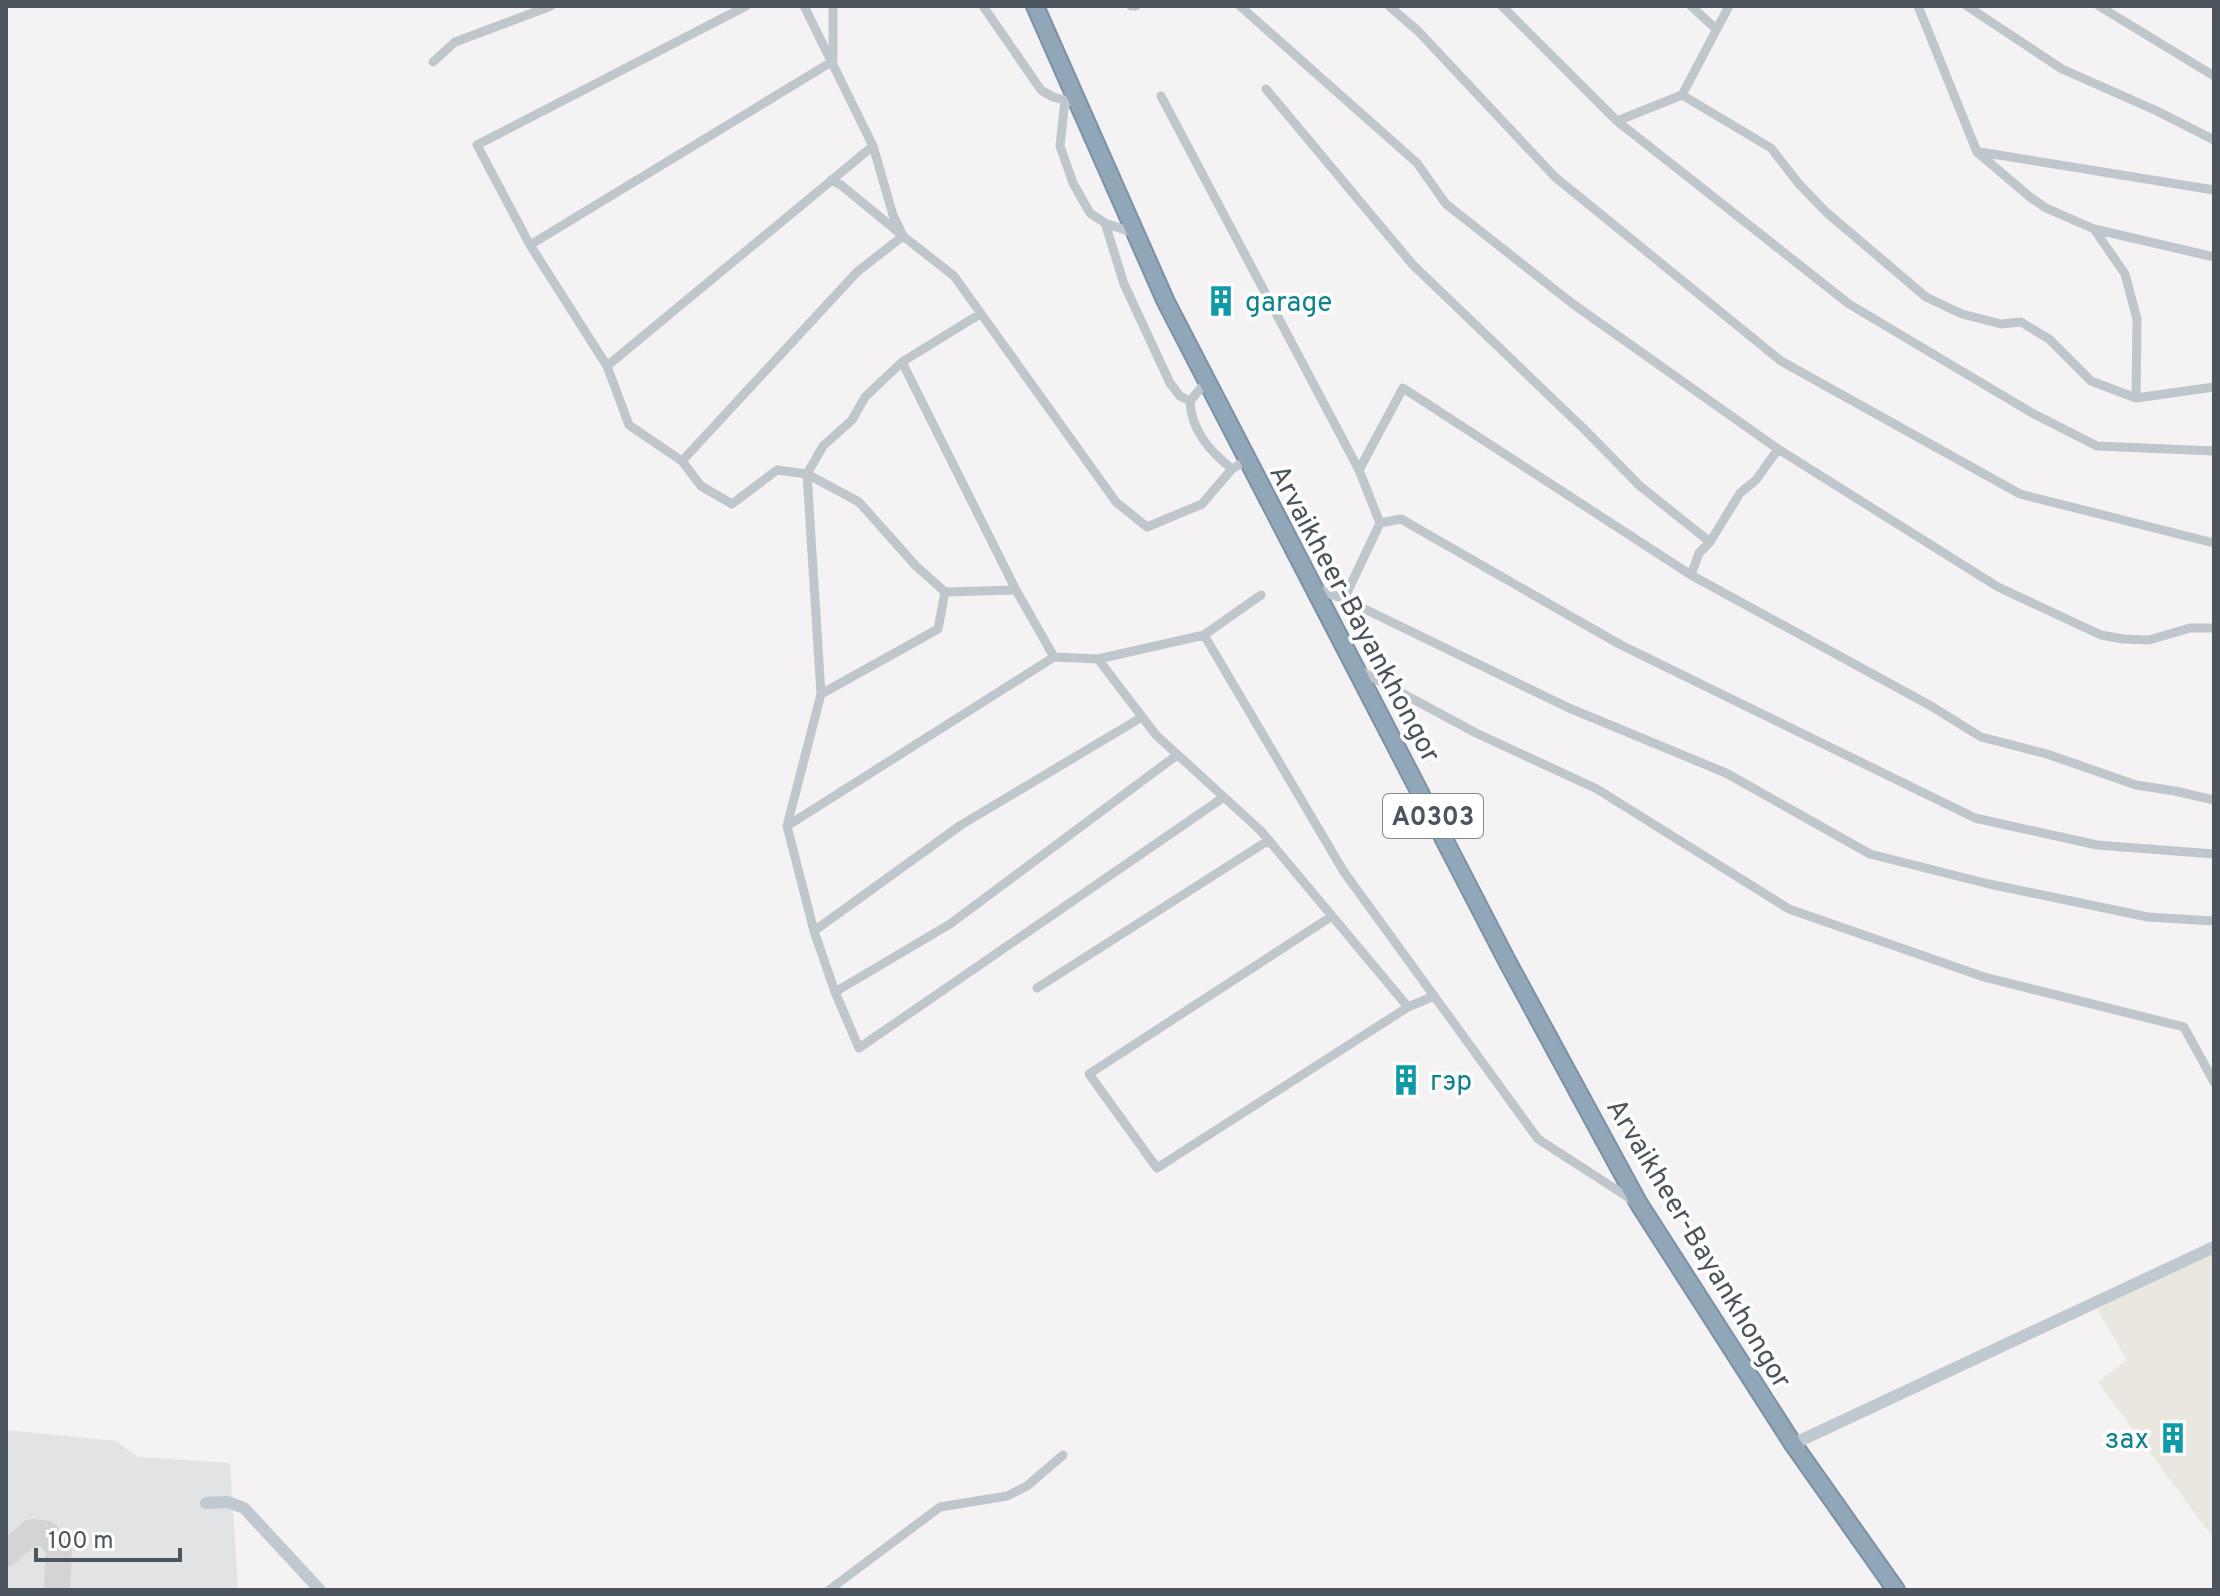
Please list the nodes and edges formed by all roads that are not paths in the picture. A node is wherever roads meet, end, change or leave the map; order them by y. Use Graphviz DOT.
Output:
graph roads {
  1 [pos="551,6"];
  2 [pos="746,6"];
  3 [pos="804,6"];
  4 [pos="833,6"];
  5 [pos="983,6"];
  6 [pos="1035,6"];
  7 [pos="1240,6"];
  8 [pos="1389,6"];
  9 [pos="1502,6"];
  10 [pos="1691,6"];
  11 [pos="1729,6"];
  12 [pos="1918,6"];
  13 [pos="1967,6"];
  14 [pos="2099,6"];
  15 [pos="1716,29"];
  16 [pos="833,61"];
  17 [pos="433,62"];
  18 [pos="2214,76"];
  19 [pos="1266,89"];
  20 [pos="1682,95"];
  21 [pos="1161,96"];
  22 [pos="1072,102"];
  23 [pos="1617,121"];
  24 [pos="2214,140"];
  25 [pos="873,146"];
  26 [pos="1977,152"];
  27 [pos="831,180"];
  28 [pos="2214,190"];
  29 [pos="1105,223"];
  30 [pos="2094,229"];
  31 [pos="1135,233"];
  32 [pos="903,236"];
  33 [pos="530,245"];
  34 [pos="2214,257"];
  35 [pos="980,314"];
  36 [pos="902,362"];
  37 [pos="607,366"];
  38 [pos="1207,381"];
  39 [pos="2214,387"];
  40 [pos="2136,398"];
  41 [pos="1190,401"];
  42 [pos="1778,449"];
  43 [pos="2214,451"];
  44 [pos="1247,460"];
  45 [pos="682,461"];
  46 [pos="1232,469"];
  47 [pos="1359,470"];
  48 [pos="807,474"];
  49 [pos="1380,523"];
  50 [pos="1710,542"];
  51 [pos="2214,543"];
  52 [pos="1691,575"];
  53 [pos="1314,588"];
  54 [pos="1016,590"];
  55 [pos="945,592"];
  56 [pos="1261,595"];
  57 [pos="1344,599"];
  58 [pos="2214,628"];
  59 [pos="1204,635"];
  60 [pos="1054,657"];
  61 [pos="1098,659"];
  62 [pos="1356,669"];
  63 [pos="821,694"];
  64 [pos="1142,717"];
  65 [pos="1177,755"];
  66 [pos="1224,797"];
  67 [pos="2214,800"];
  68 [pos="787,826"];
  69 [pos="1269,840"];
  70 [pos="2214,854"];
  71 [pos="1332,916"];
  72 [pos="2214,921"];
  73 [pos="814,931"];
  74 [pos="1037,988"];
  75 [pos="835,992"];
  76 [pos="1434,996"];
  77 [pos="1408,1007"];
  78 [pos="2210,1068"];
  79 [pos="2214,1082"];
  80 [pos="1639,1204"];
  81 [pos="2214,1247"];
  82 [pos="1793,1444"];
  83 [pos="1063,1455"];
  84 [pos="206,1503"];
  85 [pos="320,1590"];
  86 [pos="829,1590"];
  87 [pos="1896,1590"];
  1 -- 17 [label="street"];
  2 -- 33 [label="street"];
  3 -- 16 [label="street"];
  4 -- 16 [label="street"];
  5 -- 22 [label="street"];
  6 -- 22 [label="highway, Arvaikheer-Bayankhongor / A0303"];
  7 -- 42 [label="street"];
  8 -- 51 [label="street"];
  9 -- 23 [label="street"];
  10 -- 15 [label="street"];
  11 -- 15 [label="street"];
  12 -- 26 [label="street"];
  13 -- 24 [label="street"];
  14 -- 18 [label="street"];
  15 -- 20 [label="street"];
  16 -- 25 [label="street"];
  16 -- 33 [label="street"];
  19 -- 50 [label="street"];
  20 -- 23 [label="street"];
  20 -- 40 [label="street"];
  21 -- 47 [label="street"];
  22 -- 29 [label="street"];
  22 -- 31 [label="highway, Arvaikheer-Bayankhongor / A0303"];
  23 -- 43 [label="street"];
  25 -- 27 [label="street"];
  25 -- 32 [label="street"];
  26 -- 28 [label="street"];
  26 -- 30 [label="street"];
  27 -- 32 [label="street"];
  27 -- 37 [label="street"];
  29 -- 31 [label="street"];
  29 -- 41 [label="street"];
  30 -- 34 [label="street"];
  30 -- 40 [label="street"];
  31 -- 38 [label="highway, Arvaikheer-Bayankhongor / A0303"];
  32 -- 35 [label="street"];
  32 -- 45 [label="street"];
  33 -- 37 [label="street"];
  35 -- 36 [label="street"];
  35 -- 46 [label="street"];
  36 -- 48 [label="street"];
  36 -- 54 [label="street"];
  37 -- 45 [label="street"];
  38 -- 41 [label="street"];
  38 -- 44 [label="highway, Arvaikheer-Bayankhongor / A0303"];
  39 -- 40 [label="street"];
  41 -- 46 [label="street"];
  42 -- 50 [label="street"];
  42 -- 58 [label="street"];
  44 -- 46 [label="street"];
  44 -- 53 [label="highway, Arvaikheer-Bayankhongor / A0303"];
  45 -- 48 [label="street"];
  47 -- 49 [label="street"];
  47 -- 52 [label="street"];
  48 -- 55 [label="street"];
  48 -- 63 [label="street"];
  49 -- 57 [label="street"];
  49 -- 70 [label="street"];
  50 -- 52 [label="street"];
  52 -- 67 [label="street"];
  53 -- 57 [label="street"];
  53 -- 62 [label="highway, Arvaikheer-Bayankhongor / A0303"];
  54 -- 55 [label="street"];
  54 -- 60 [label="street"];
  55 -- 63 [label="street"];
  56 -- 59 [label="street"];
  57 -- 72 [label="street"];
  59 -- 61 [label="street"];
  59 -- 76 [label="street"];
  60 -- 61 [label="street"];
  60 -- 68 [label="street"];
  61 -- 64 [label="street"];
  62 -- 78 [label="street"];
  62 -- 80 [label="highway, Arvaikheer-Bayankhongor / A0303"];
  63 -- 68 [label="street"];
  64 -- 65 [label="street"];
  64 -- 73 [label="street"];
  65 -- 66 [label="street"];
  65 -- 75 [label="street"];
  66 -- 69 [label="street"];
  66 -- 75 [label="street"];
  68 -- 73 [label="street"];
  69 -- 71 [label="street"];
  69 -- 74 [label="street"];
  71 -- 77 [label="street"];
  71 -- 77 [label="street"];
  73 -- 75 [label="street"];
  76 -- 77 [label="street"];
  76 -- 80 [label="street"];
  78 -- 79 [label="street"];
  80 -- 82 [label="highway, Arvaikheer-Bayankhongor / A0303"];
  81 -- 82 [label="street"];
  82 -- 87 [label="highway, Arvaikheer-Bayankhongor / A0303"];
  83 -- 86 [label="street"];
  84 -- 85 [label="street"];
}
